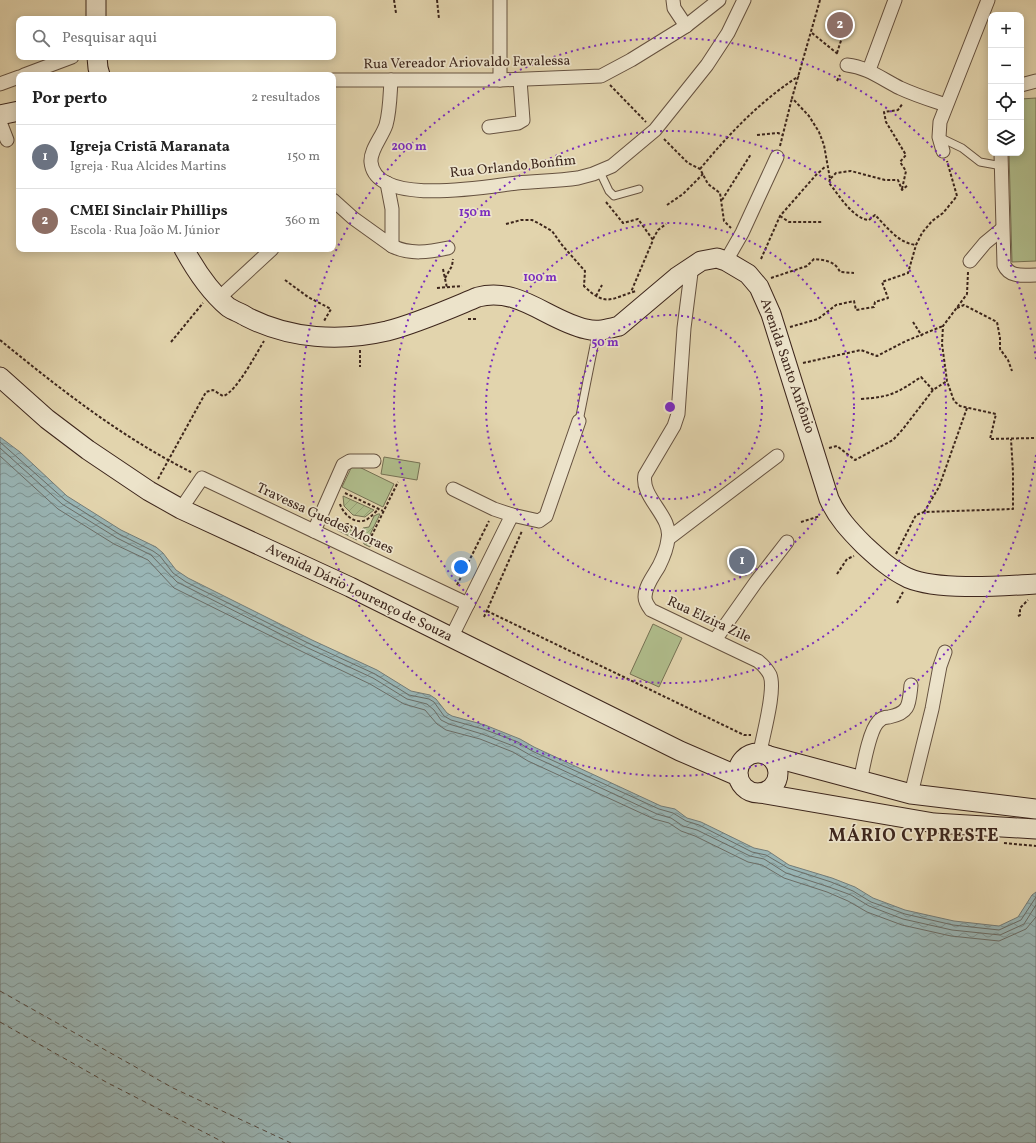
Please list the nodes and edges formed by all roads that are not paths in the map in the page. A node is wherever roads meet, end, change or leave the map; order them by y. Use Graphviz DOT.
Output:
graph roads {
  1 [pos="96,0"];
  2 [pos="500,0"];
  3 [pos="674,0"];
  4 [pos="719,0"];
  5 [pos="744,0"];
  6 [pos="896,0"];
  7 [pos="988,0"];
  8 [pos="96,16"];
  9 [pos="686,26"];
  10 [pos="64,60"];
  11 [pos="97,60"];
  12 [pos="847,65"];
  13 [pos="869,70"];
  14 [pos="32,72"];
  15 [pos="99,72"];
  16 [pos="16,78"];
  17 [pos="336,80"];
  18 [pos="391,80"];
  19 [pos="500,80"];
  20 [pos="520,80"];
  21 [pos="1036,81"];
  22 [pos="0,84"];
  23 [pos="1024,84"];
  24 [pos="946,105"];
  25 [pos="7,115"];
  26 [pos="489,127"];
  27 [pos="939,137"];
  28 [pos="6,140"];
  29 [pos="943,151"];
  30 [pos="1001,156"];
  31 [pos="777,157"];
  32 [pos="1002,166"];
  33 [pos="600,172"];
  34 [pos="388,182"];
  35 [pos="639,189"];
  36 [pos="336,203"];
  37 [pos="1002,229"];
  38 [pos="392,246"];
  39 [pos="448,248"];
  40 [pos="186,252"];
  41 [pos="268,252"];
  42 [pos="726,261"];
  43 [pos="970,261"];
  44 [pos="692,265"];
  45 [pos="1036,275"];
  46 [pos="211,300"];
  47 [pos="597,330"];
  48 [pos="0,377"];
  49 [pos="579,421"];
  50 [pos="777,456"];
  51 [pos="374,461"];
  52 [pos="453,489"];
  53 [pos="181,509"];
  54 [pos="512,515"];
  55 [pos="314,531"];
  56 [pos="669,538"];
  57 [pos="787,542"];
  58 [pos="1034,591"];
  59 [pos="468,604"];
  60 [pos="451,638"];
  61 [pos="715,640"];
  62 [pos="945,652"];
  63 [pos="911,685"];
  64 [pos="764,748"];
  65 [pos="738,776"];
  66 [pos="860,782"];
  67 [pos="760,793"];
  68 [pos="911,794"];
  69 [pos="1036,809"];
  70 [pos="1036,827"];
  1 -- 8 [label="street"];
  2 -- 19 [label="street"];
  3 -- 9 [label="street"];
  4 -- 9 [label="street"];
  5 -- 33 [label="street, Rua Orlando Bonfim"];
  6 -- 13 [label="street"];
  7 -- 24 [label="street"];
  9 -- 20 [label="street, Rua Vereador Ariovaldo Favalessa"];
  10 -- 14 [label="street"];
  11 -- 15 [label="street"];
  12 -- 13 [label="street"];
  13 -- 24 [label="street"];
  16 -- 22 [label="street"];
  17 -- 18 [label="street, Rua Vereador Ariovaldo Favalessa"];
  18 -- 19 [label="street, Rua Vereador Ariovaldo Favalessa"];
  18 -- 34 [label="street, Rua Orlando Bonfim"];
  19 -- 20 [label="street, Rua Vereador Ariovaldo Favalessa"];
  20 -- 26 [label="street"];
  21 -- 23 [label="street"];
  24 -- 27 [label="street"];
  25 -- 28 [label="street"];
  27 -- 29 [label="street"];
  27 -- 32 [label="lane"];
  30 -- 32 [label="street"];
  31 -- 42 [label="street"];
  32 -- 37 [label="street"];
  33 -- 34 [label="street, Rua Orlando Bonfim"];
  33 -- 35 [label="lane"];
  34 -- 38 [label="street"];
  36 -- 38 [label="street"];
  37 -- 43 [label="street"];
  37 -- 45 [label="street"];
  38 -- 39 [label="street"];
  40 -- 46 [label="street, Avenida Santo Antônio"];
  41 -- 46 [label="street"];
  42 -- 44 [label="street, Avenida Santo Antônio"];
  42 -- 58 [label="street, Avenida Santo Antônio"];
  44 -- 47 [label="street, Avenida Santo Antônio"];
  44 -- 56 [label="street"];
  46 -- 47 [label="street, Avenida Santo Antônio"];
  47 -- 49 [label="lane"];
  48 -- 53 [label="street, Avenida Dário Lourenço de Souza"];
  49 -- 54 [label="street"];
  50 -- 56 [label="street"];
  51 -- 55 [label="street"];
  52 -- 54 [label="street"];
  53 -- 55 [label="street, Travessa Guedes Moraes"];
  53 -- 60 [label="street, Avenida Dário Lourenço de Souza"];
  54 -- 59 [label="street"];
  55 -- 59 [label="street, Travessa Guedes Moraes"];
  56 -- 61 [label="street, Rua Elzira Zile"];
  57 -- 61 [label="street"];
  59 -- 60 [label="street"];
  60 -- 65 [label="street, Avenida Dário Lourenço de Souza"];
  61 -- 64 [label="street, Rua Elzira Zile"];
  62 -- 68 [label="street"];
  63 -- 66 [label="street"];
  64 -- 65 [label="street"];
  64 -- 66 [label="street"];
  64 -- 67 [label="street"];
  65 -- 67 [label="street"];
  66 -- 68 [label="street"];
  67 -- 70 [label="street"];
  68 -- 69 [label="street"];
}
